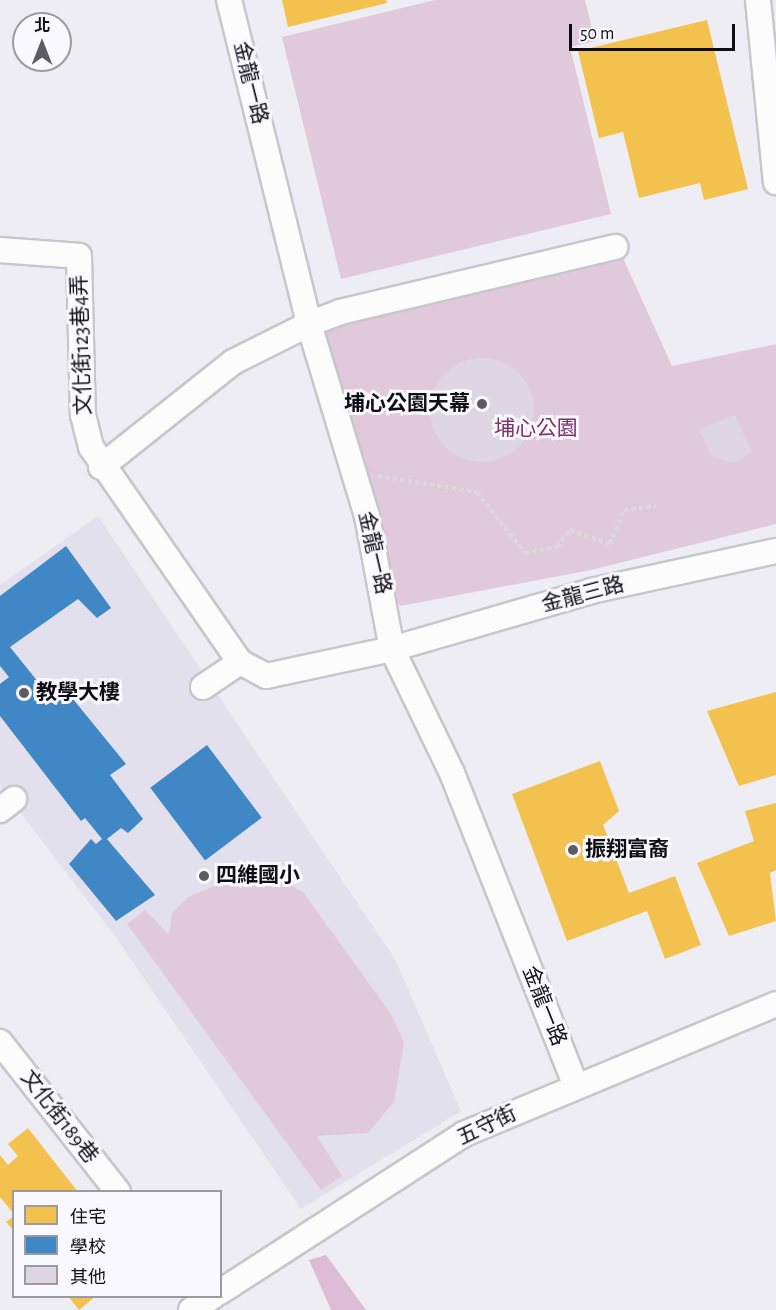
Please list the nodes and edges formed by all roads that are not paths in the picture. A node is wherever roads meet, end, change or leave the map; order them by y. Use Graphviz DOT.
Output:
graph roads {
  1 [pos="229,0"];
  2 [pos="758,0"];
  3 [pos="776,182"];
  4 [pos="615,247"];
  5 [pos="0,250"];
  6 [pos="309,324"];
  7 [pos="101,467"];
  8 [pos="776,551"];
  9 [pos="392,649"];
  10 [pos="240,662"];
  11 [pos="203,687"];
  12 [pos="776,1004"];
  13 [pos="0,1042"];
  14 [pos="576,1086"];
  15 [pos="117,1190"];
  16 [pos="222,1289"];
  1 -- 6 [label="street, 金龍一路"];
  2 -- 3 [label="street"];
  4 -- 6 [label="street"];
  5 -- 7 [label="street, 文化街123巷4弄"];
  6 -- 7 [label="street"];
  6 -- 9 [label="street, 金龍一路"];
  7 -- 10 [label="street, 文化街123巷4弄"];
  8 -- 9 [label="street, 金龍三路"];
  9 -- 10 [label="street, 金龍三路"];
  9 -- 14 [label="street, 金龍一路"];
  10 -- 11 [label="street"];
  12 -- 14 [label="street, 五守街"];
  13 -- 15 [label="street, 文化街189巷"];
  14 -- 16 [label="street, 五守街"];
}
